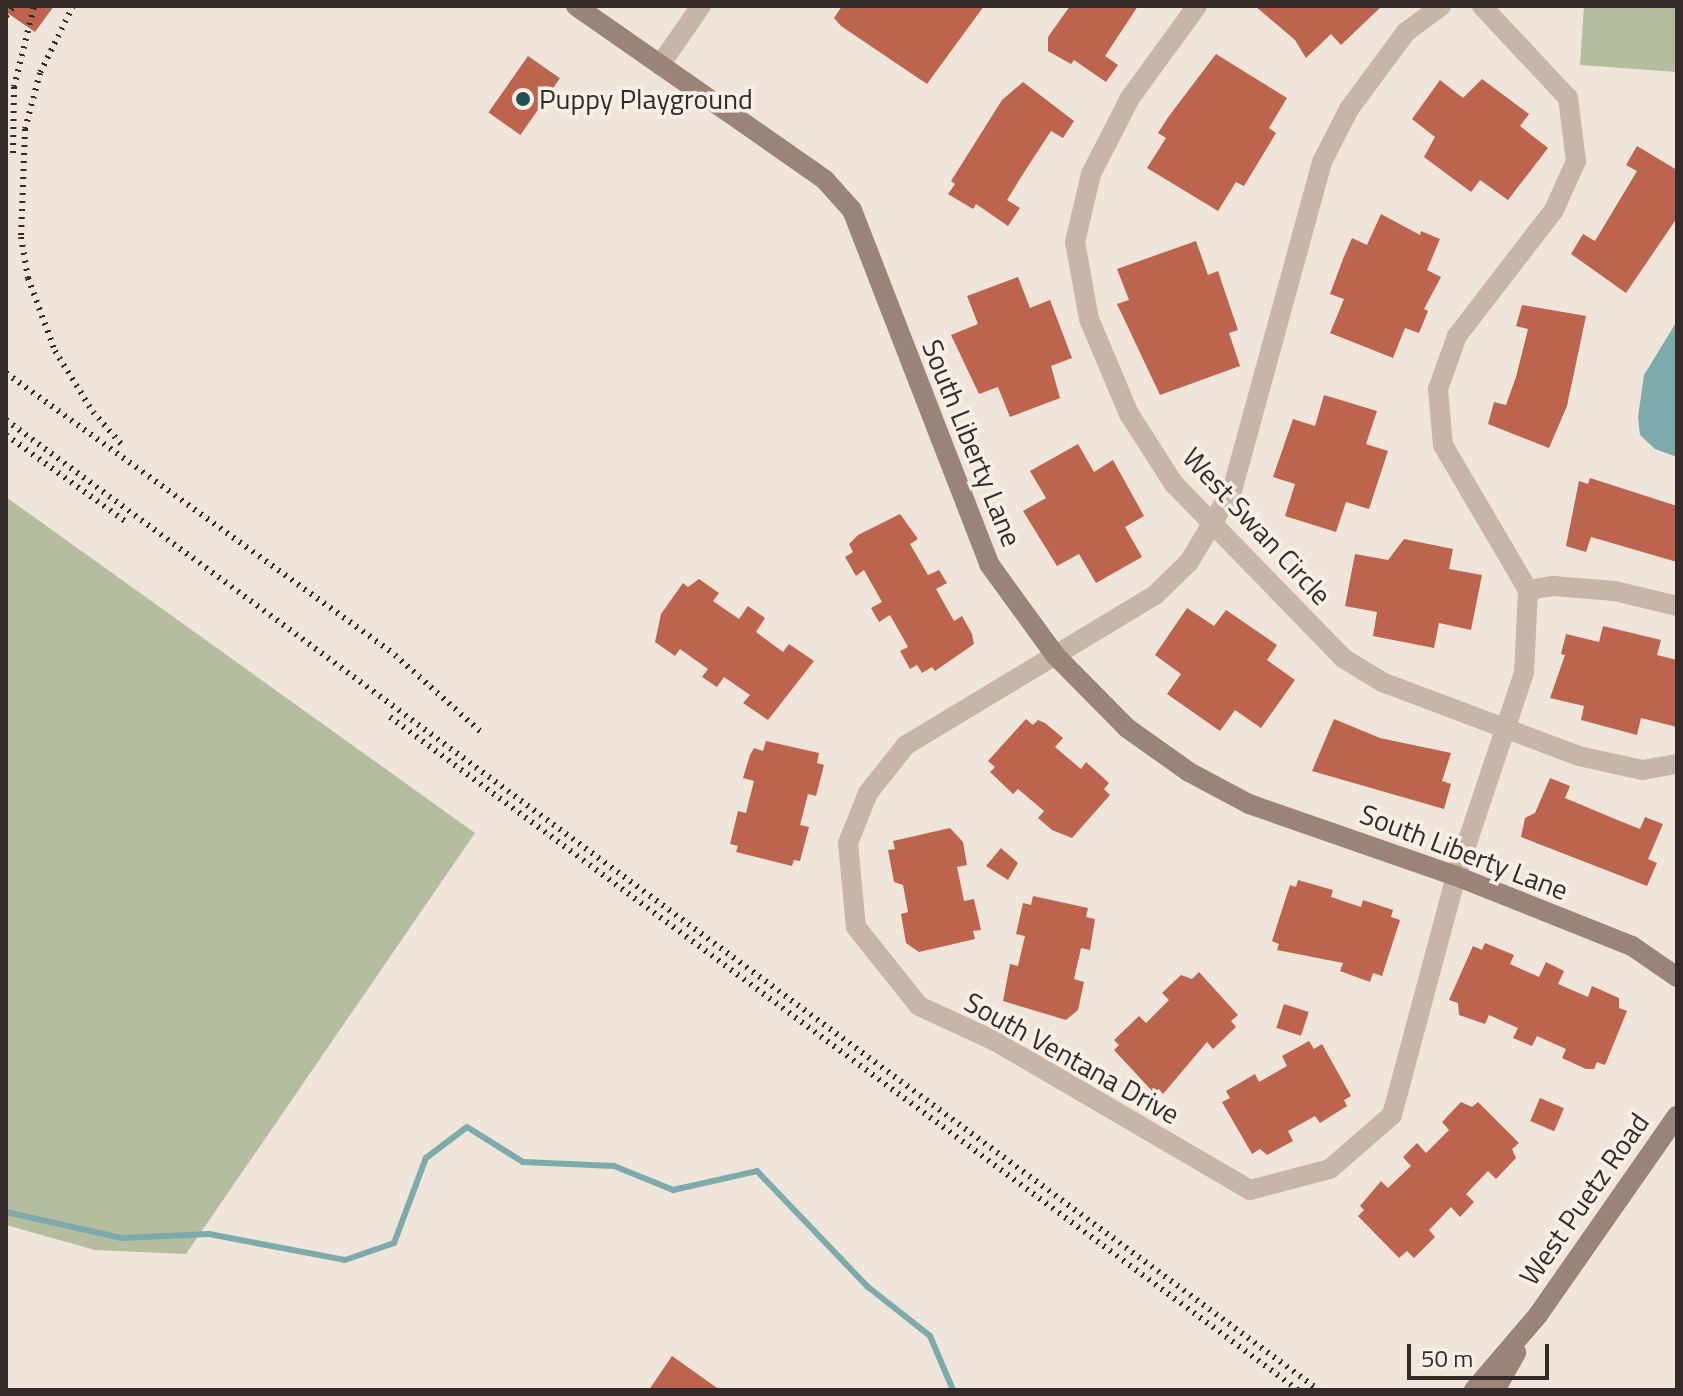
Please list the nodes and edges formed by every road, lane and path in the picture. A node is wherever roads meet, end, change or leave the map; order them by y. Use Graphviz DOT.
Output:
graph roads {
  1 [pos="576,6"];
  2 [pos="701,6"];
  3 [pos="1197,6"];
  4 [pos="1441,6"];
  5 [pos="1482,6"];
  6 [pos="660,65"];
  7 [pos="1213,527"];
  8 [pos="1528,590"];
  9 [pos="1677,606"];
  10 [pos="1055,655"];
  11 [pos="1506,725"];
  12 [pos="1677,764"];
  13 [pos="1456,876"];
  14 [pos="1677,977"];
  15 [pos="1677,1116"];
  16 [pos="1538,1315"];
  17 [pos="1474,1390"];
  18 [pos="1495,1390"];
  1 -- 6 [label="street, South Liberty Lane"];
  2 -- 6 [label="street"];
  3 -- 7 [label="street, West Swan Circle"];
  4 -- 7 [label="street, South Ventana Drive"];
  5 -- 8 [label="street"];
  6 -- 10 [label="street, South Liberty Lane"];
  7 -- 10 [label="street, South Ventana Drive"];
  7 -- 11 [label="street, West Swan Circle"];
  8 -- 9 [label="street"];
  8 -- 11 [label="street, South Ventana Drive"];
  10 -- 13 [label="street, South Liberty Lane"];
  10 -- 13 [label="street, South Ventana Drive"];
  11 -- 12 [label="street, West Swan Circle"];
  11 -- 13 [label="street, South Ventana Drive"];
  13 -- 14 [label="street, South Liberty Lane"];
  15 -- 16 [label="street, West Puetz Road"];
  16 -- 17 [label="street, West Puetz Road"];
  16 -- 18 [label="street, West Puetz Road"];
}
